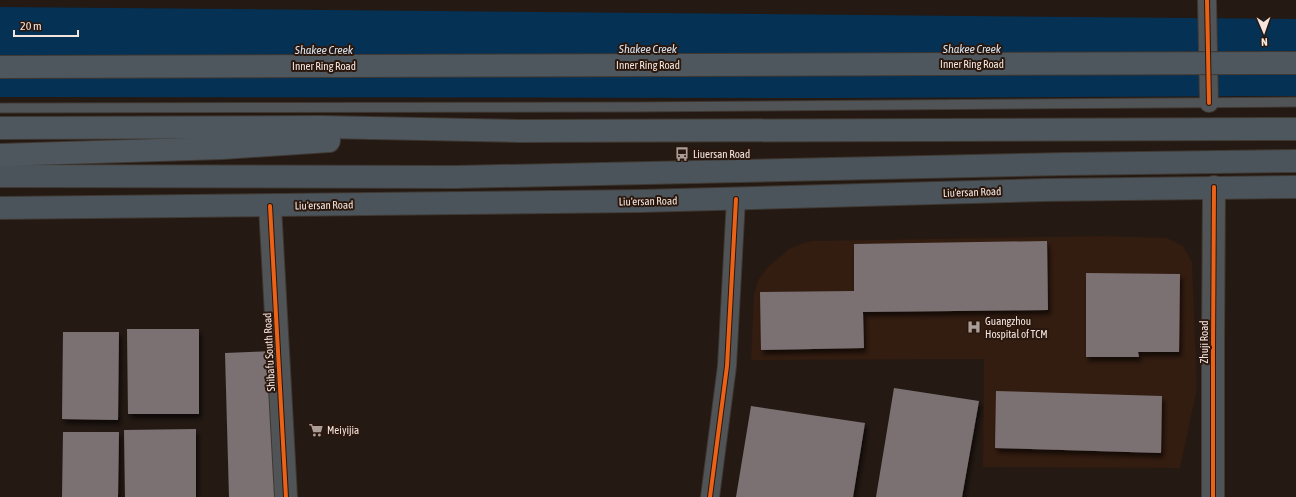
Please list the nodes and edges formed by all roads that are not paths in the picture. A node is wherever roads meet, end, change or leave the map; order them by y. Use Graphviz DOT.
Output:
graph roads {
  1 [pos="1207,0"];
  2 [pos="1296,63"];
  3 [pos="0,67"];
  4 [pos="1209,101"];
  5 [pos="1296,102"];
  6 [pos="0,108"];
  7 [pos="0,128"];
  8 [pos="1296,129"];
  9 [pos="520,131"];
  10 [pos="0,155"];
  11 [pos="1296,161"];
  12 [pos="0,176"];
  13 [pos="1214,187"];
  14 [pos="1296,187"];
  15 [pos="736,199"];
  16 [pos="270,206"];
  17 [pos="0,208"];
  18 [pos="286,497"];
  19 [pos="710,497"];
  20 [pos="1213,497"];
  1 -- 4 [label="street"];
  2 -- 3 [label="highway, Inner Ring Road, bridge"];
  4 -- 5 [label="lane"];
  4 -- 6 [label="lane"];
  7 -- 9 [label="highway"];
  8 -- 9 [label="highway"];
  9 -- 10 [label="highway"];
  11 -- 12 [label="main road"];
  13 -- 14 [label="main road, Liu'ersan Road"];
  13 -- 15 [label="main road, Liu'ersan Road"];
  13 -- 20 [label="street, Zhuji Road"];
  15 -- 16 [label="main road, Liu'ersan Road"];
  15 -- 19 [label="street"];
  16 -- 17 [label="main road, Liu'ersan Road"];
  16 -- 18 [label="street, Shibafu South Road"];
}
